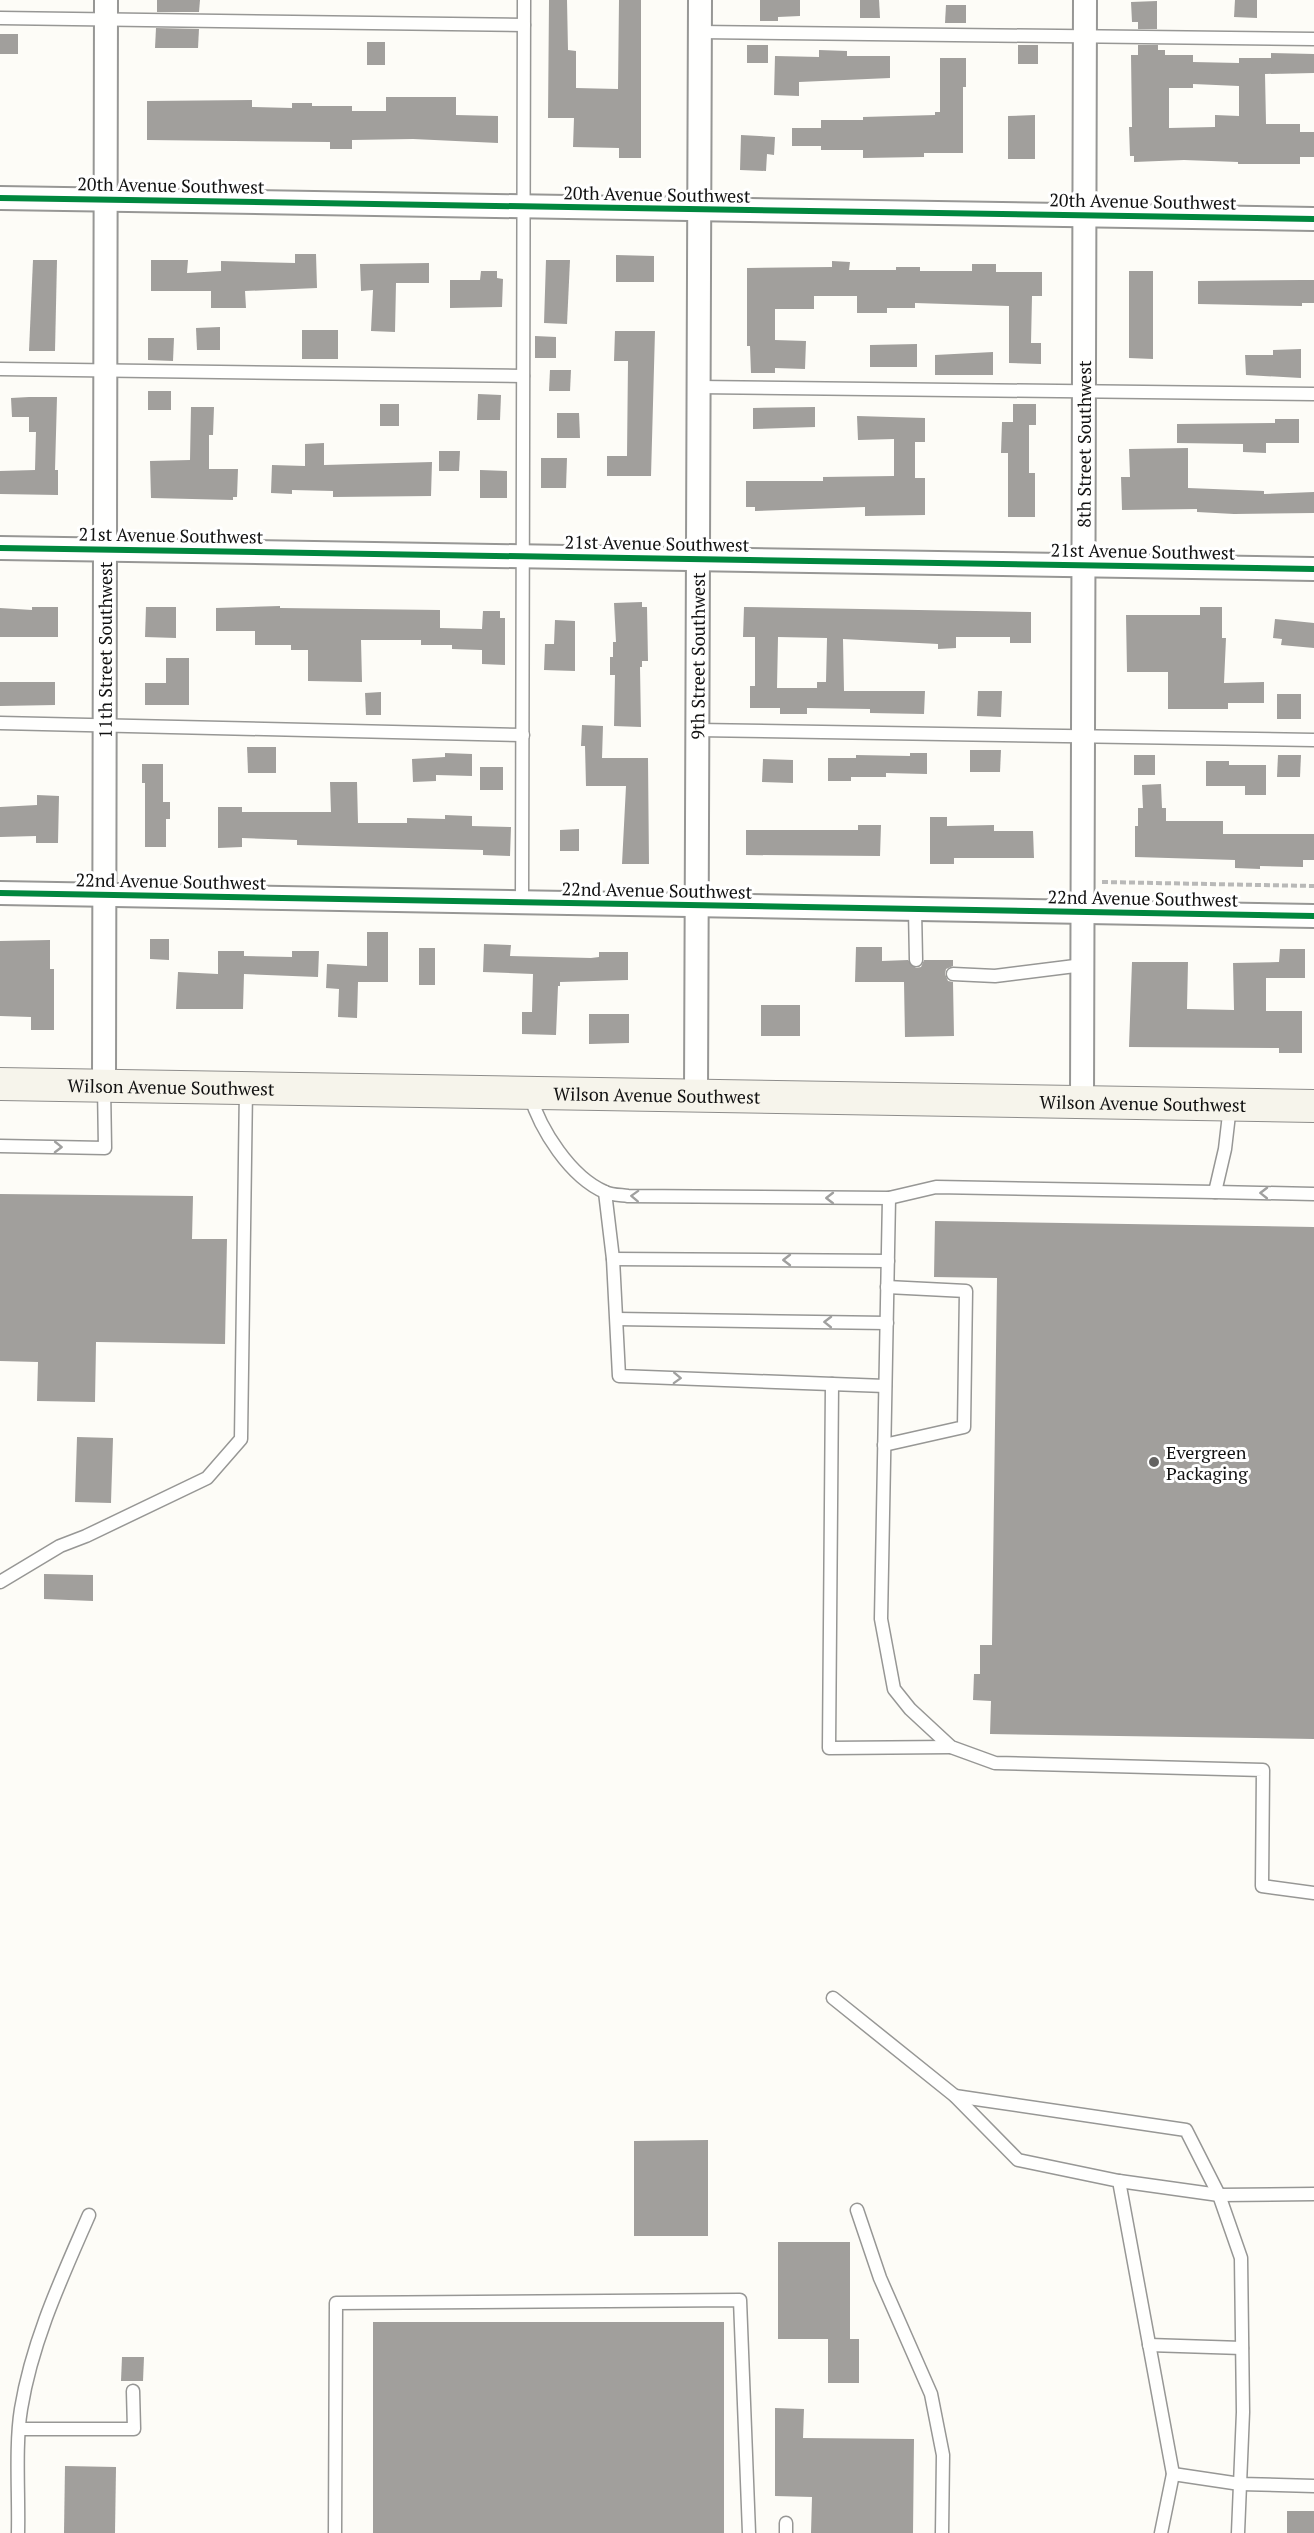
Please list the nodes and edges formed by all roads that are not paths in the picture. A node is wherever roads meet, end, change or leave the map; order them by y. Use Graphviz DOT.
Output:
graph roads {
  1 [pos="524,0"];
  2 [pos="700,0"];
  3 [pos="1085,0"];
  4 [pos="106,10"];
  5 [pos="0,18"];
  6 [pos="524,26"];
  7 [pos="699,32"];
  8 [pos="1084,36"];
  9 [pos="1314,39"];
  10 [pos="0,198"];
  11 [pos="106,200"];
  12 [pos="524,206"];
  13 [pos="699,209"];
  14 [pos="1084,215"];
  15 [pos="1314,219"];
  16 [pos="0,369"];
  17 [pos="106,370"];
  18 [pos="523,376"];
  19 [pos="698,387"];
  20 [pos="1084,391"];
  21 [pos="1314,394"];
  22 [pos="0,548"];
  23 [pos="105,549"];
  24 [pos="523,556"];
  25 [pos="698,559"];
  26 [pos="1083,565"];
  27 [pos="1314,568"];
  28 [pos="0,723"];
  29 [pos="105,726"];
  30 [pos="697,730"];
  31 [pos="523,735"];
  32 [pos="1083,736"];
  33 [pos="1314,740"];
  34 [pos="0,893"];
  35 [pos="104,895"];
  36 [pos="522,903"];
  37 [pos="696,906"];
  38 [pos="915,910"];
  39 [pos="1083,913"];
  40 [pos="1314,916"];
  41 [pos="916,960"];
  42 [pos="1083,965"];
  43 [pos="953,974"];
  44 [pos="0,1084"];
  45 [pos="104,1085"];
  46 [pos="246,1088"];
  47 [pos="529,1093"];
  48 [pos="696,1095"];
  49 [pos="1082,1102"];
  50 [pos="1230,1105"];
  51 [pos="1314,1106"];
  52 [pos="0,1146"];
  53 [pos="605,1192"];
  54 [pos="1215,1192"];
  55 [pos="1314,1194"];
  56 [pos="889,1198"];
  57 [pos="613,1259"];
  58 [pos="888,1261"];
  59 [pos="887,1287"];
  60 [pos="617,1319"];
  61 [pos="887,1323"];
  62 [pos="832,1384"];
  63 [pos="885,1386"];
  64 [pos="884,1445"];
  65 [pos="0,1582"];
  66 [pos="951,1747"];
  67 [pos="1314,1893"];
  68 [pos="833,1998"];
  69 [pos="955,2096"];
  70 [pos="1119,2181"];
  71 [pos="1314,2194"];
  72 [pos="1220,2195"];
  73 [pos="857,2210"];
  74 [pos="89,2215"];
  75 [pos="1149,2345"];
  76 [pos="1242,2348"];
  77 [pos="133,2391"];
  78 [pos="20,2429"];
  79 [pos="1173,2475"];
  80 [pos="1240,2484"];
  81 [pos="1314,2486"];
  82 [pos="18,2533"];
  83 [pos="335,2533"];
  84 [pos="749,2533"];
  85 [pos="942,2533"];
  86 [pos="1161,2533"];
  87 [pos="1238,2533"];
  1 -- 6 [label="lane"];
  2 -- 7 [label="street, 9th Street Southwest"];
  3 -- 8 [label="street, 8th Street Southwest"];
  4 -- 5 [label="lane"];
  4 -- 6 [label="lane"];
  4 -- 11 [label="street, 11th Street Southwest"];
  6 -- 12 [label="lane"];
  7 -- 8 [label="lane"];
  7 -- 13 [label="street, 9th Street Southwest"];
  8 -- 9 [label="lane"];
  8 -- 14 [label="street, 8th Street Southwest"];
  10 -- 11 [label="street, 20th Avenue Southwest"];
  11 -- 12 [label="street, 20th Avenue Southwest"];
  11 -- 17 [label="street, 11th Street Southwest"];
  12 -- 13 [label="street, 20th Avenue Southwest"];
  12 -- 18 [label="lane"];
  13 -- 14 [label="street, 20th Avenue Southwest"];
  13 -- 19 [label="street, 9th Street Southwest"];
  14 -- 15 [label="street, 20th Avenue Southwest"];
  14 -- 20 [label="street, 8th Street Southwest"];
  16 -- 17 [label="lane"];
  17 -- 18 [label="lane"];
  17 -- 23 [label="street, 11th Street Southwest"];
  18 -- 24 [label="lane"];
  19 -- 20 [label="lane"];
  19 -- 25 [label="street, 9th Street Southwest"];
  20 -- 21 [label="lane"];
  20 -- 26 [label="street, 8th Street Southwest"];
  22 -- 23 [label="street, 21st Avenue Southwest"];
  23 -- 24 [label="street, 21st Avenue Southwest"];
  23 -- 29 [label="street, 11th Street Southwest"];
  24 -- 25 [label="street, 21st Avenue Southwest"];
  24 -- 31 [label="lane"];
  25 -- 26 [label="street, 21st Avenue Southwest"];
  25 -- 30 [label="street, 9th Street Southwest"];
  26 -- 27 [label="street, 21st Avenue Southwest"];
  26 -- 32 [label="street, 8th Street Southwest"];
  28 -- 29 [label="lane"];
  29 -- 31 [label="lane"];
  29 -- 35 [label="street, 11th Street Southwest"];
  30 -- 32 [label="lane"];
  30 -- 37 [label="street, 9th Street Southwest"];
  31 -- 36 [label="lane"];
  32 -- 33 [label="lane"];
  32 -- 39 [label="street, 8th Street Southwest"];
  34 -- 35 [label="street, 22nd Avenue Southwest"];
  35 -- 36 [label="street, 22nd Avenue Southwest"];
  35 -- 45 [label="street, 11th Street Southwest"];
  36 -- 37 [label="street, 22nd Avenue Southwest"];
  37 -- 38 [label="street, 22nd Avenue Southwest"];
  37 -- 48 [label="street, 9th Street Southwest"];
  38 -- 39 [label="street, 22nd Avenue Southwest"];
  38 -- 41 [label="lane"];
  39 -- 40 [label="street, 22nd Avenue Southwest"];
  39 -- 42 [label="street, 8th Street Southwest"];
  42 -- 43 [label="lane"];
  42 -- 49 [label="street, 8th Street Southwest"];
  44 -- 45 [label="main road, Wilson Avenue Southwest"];
  45 -- 46 [label="main road, Wilson Avenue Southwest"];
  52 -- 45 [label="lane, one-way"];
  46 -- 47 [label="main road, Wilson Avenue Southwest"];
  46 -- 65 [label="lane"];
  47 -- 48 [label="main road, Wilson Avenue Southwest"];
  47 -- 53 [label="lane"];
  48 -- 49 [label="main road, Wilson Avenue Southwest"];
  49 -- 50 [label="main road, Wilson Avenue Southwest"];
  50 -- 51 [label="main road, Wilson Avenue Southwest"];
  50 -- 54 [label="lane"];
  56 -- 53 [label="lane, one-way"];
  53 -- 57 [label="lane"];
  55 -- 54 [label="lane, one-way"];
  54 -- 56 [label="lane"];
  56 -- 58 [label="lane"];
  58 -- 57 [label="lane, one-way"];
  57 -- 60 [label="lane"];
  58 -- 59 [label="lane"];
  59 -- 61 [label="lane"];
  59 -- 64 [label="lane"];
  61 -- 60 [label="lane, one-way"];
  60 -- 62 [label="lane, one-way"];
  61 -- 63 [label="lane"];
  62 -- 63 [label="lane"];
  62 -- 66 [label="lane"];
  63 -- 64 [label="lane"];
  64 -- 66 [label="lane"];
  66 -- 67 [label="lane"];
  68 -- 69 [label="lane"];
  69 -- 70 [label="lane"];
  69 -- 72 [label="lane"];
  70 -- 72 [label="lane"];
  70 -- 75 [label="lane"];
  71 -- 72 [label="lane"];
  72 -- 76 [label="lane"];
  73 -- 85 [label="lane"];
  74 -- 78 [label="lane"];
  75 -- 76 [label="lane"];
  75 -- 79 [label="lane"];
  76 -- 80 [label="lane"];
  77 -- 78 [label="lane"];
  78 -- 82 [label="lane"];
  79 -- 80 [label="lane"];
  79 -- 86 [label="lane"];
  80 -- 81 [label="lane"];
  80 -- 87 [label="lane"];
  83 -- 84 [label="lane"];
}
